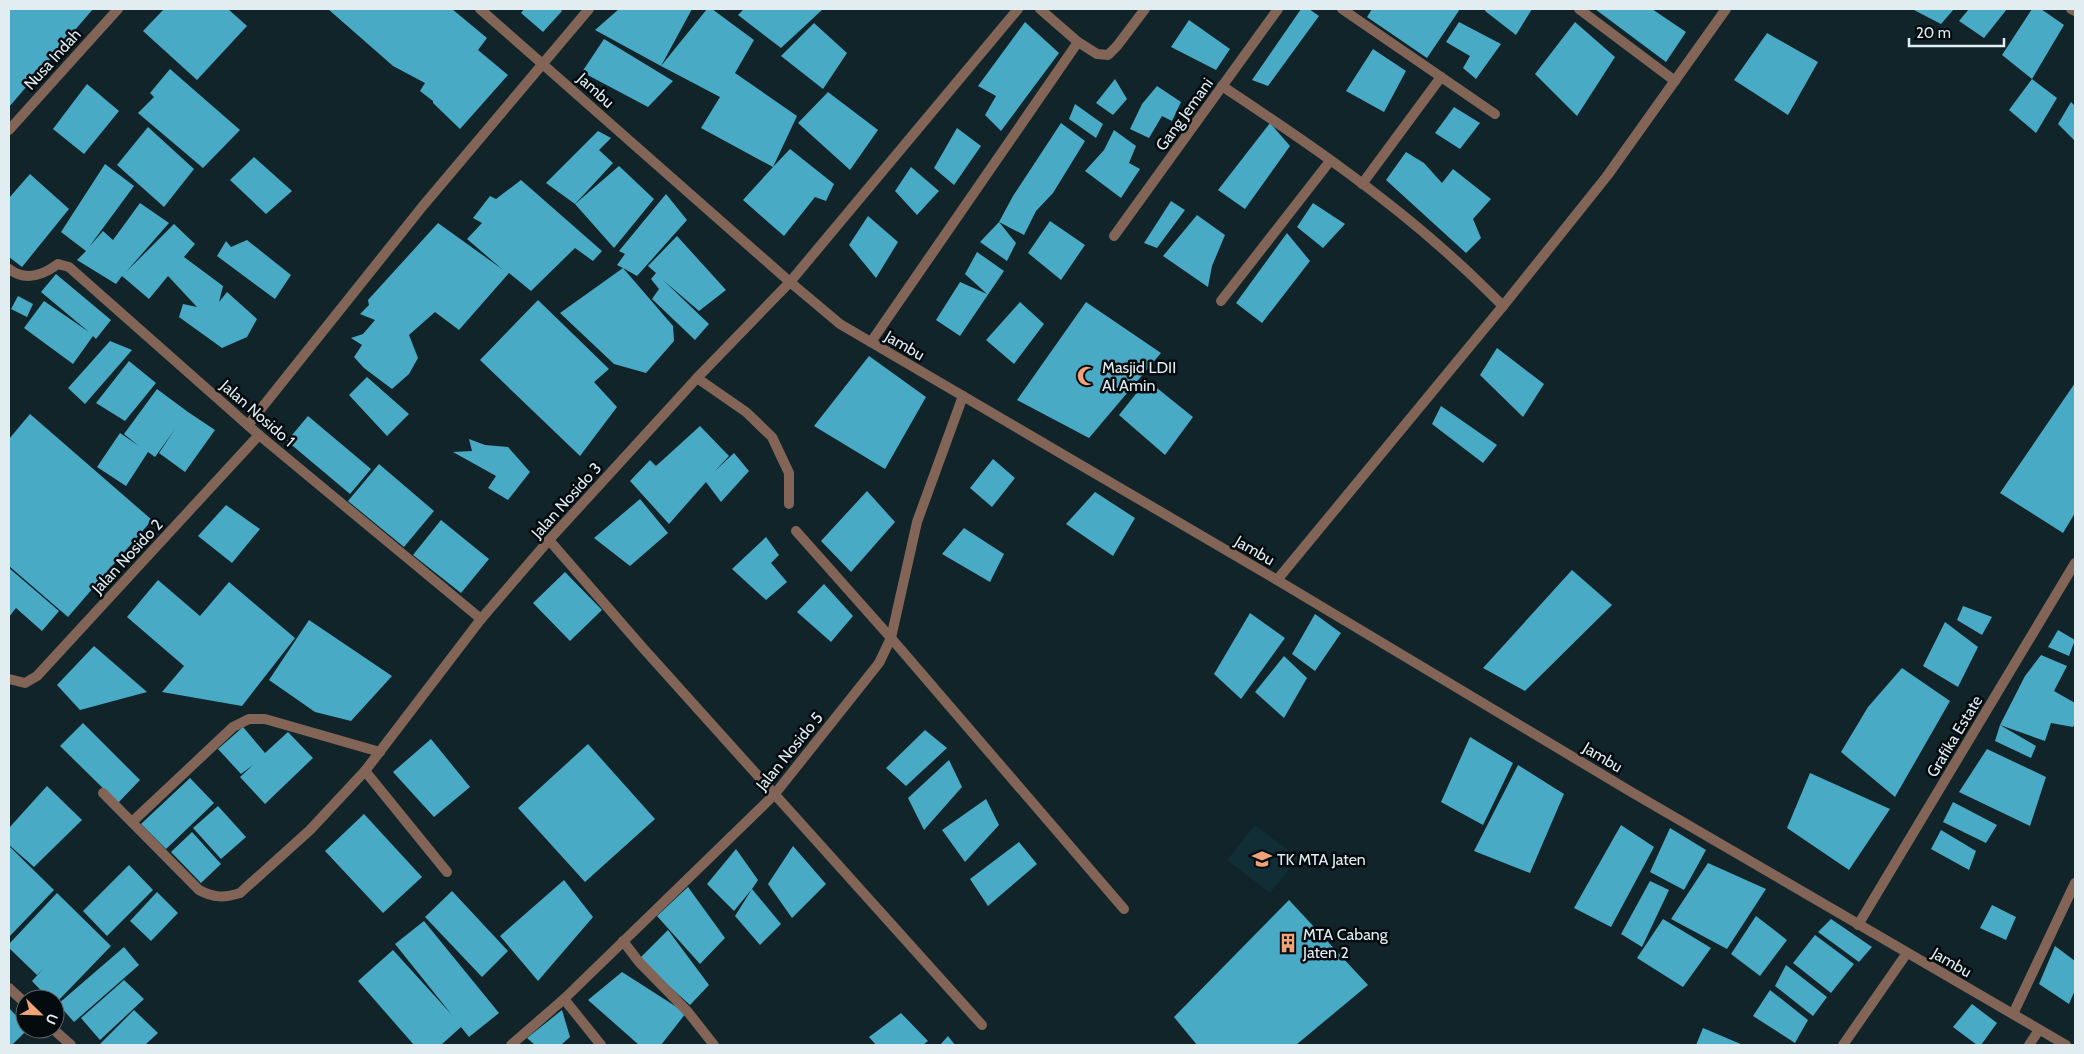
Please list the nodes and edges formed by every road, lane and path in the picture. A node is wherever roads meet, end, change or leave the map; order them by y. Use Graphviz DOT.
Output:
graph roads {
  1 [pos="118,9"];
  2 [pos="480,9"];
  3 [pos="589,9"];
  4 [pos="1018,9"];
  5 [pos="1040,9"];
  6 [pos="1145,9"];
  7 [pos="1278,9"];
  8 [pos="1342,9"];
  9 [pos="1579,9"];
  10 [pos="1726,9"];
  11 [pos="2071,9"];
  12 [pos="2075,11"];
  13 [pos="1078,42"];
  14 [pos="542,62"];
  15 [pos="1442,77"];
  16 [pos="1674,81"];
  17 [pos="1222,86"];
  18 [pos="1495,114"];
  19 [pos="9,130"];
  20 [pos="1330,161"];
  21 [pos="1362,184"];
  22 [pos="1114,236"];
  23 [pos="9,269"];
  24 [pos="790,282"];
  25 [pos="1221,301"];
  26 [pos="1503,306"];
  27 [pos="871,342"];
  28 [pos="697,378"];
  29 [pos="963,396"];
  30 [pos="248,425"];
  31 [pos="259,435"];
  32 [pos="790,504"];
  33 [pos="796,531"];
  34 [pos="549,540"];
  35 [pos="2075,564"];
  36 [pos="1277,580"];
  37 [pos="481,619"];
  38 [pos="891,638"];
  39 [pos="9,679"];
  40 [pos="380,752"];
  41 [pos="365,771"];
  42 [pos="103,793"];
  43 [pos="774,795"];
  44 [pos="132,822"];
  45 [pos="447,872"];
  46 [pos="2075,883"];
  47 [pos="1124,909"];
  48 [pos="1858,925"];
  49 [pos="623,941"];
  50 [pos="1907,954"];
  51 [pos="564,999"];
  52 [pos="2012,1014"];
  53 [pos="982,1025"];
  54 [pos="2039,1030"];
  55 [pos="511,1045"];
  56 [pos="601,1045"];
  57 [pos="714,1045"];
  58 [pos="1843,1045"];
  59 [pos="2029,1045"];
  60 [pos="2066,1045"];
  1 -- 19 [label="street, Nusa Indah"];
  2 -- 14 [label="street, Jambu"];
  3 -- 14 [label="street"];
  4 -- 24 [label="street, Jalan Nosido 3"];
  5 -- 13 [label="street"];
  6 -- 13 [label="street"];
  7 -- 17 [label="street, Gang Jemani"];
  8 -- 15 [label="street"];
  9 -- 16 [label="street"];
  10 -- 16 [label="street"];
  11 -- 12 [label="street"];
  13 -- 27 [label="street"];
  14 -- 24 [label="street, Jambu"];
  14 -- 30 [label="street"];
  15 -- 18 [label="street"];
  15 -- 21 [label="street"];
  16 -- 26 [label="street"];
  17 -- 20 [label="street"];
  17 -- 22 [label="street, Gang Jemani"];
  20 -- 21 [label="street"];
  20 -- 25 [label="street"];
  21 -- 26 [label="street"];
  23 -- 30 [label="street, Jalan Nosido 1"];
  24 -- 27 [label="street, Jambu"];
  24 -- 28 [label="street, Jalan Nosido 3"];
  26 -- 36 [label="street"];
  27 -- 29 [label="street, Jambu"];
  28 -- 32 [label="street"];
  28 -- 34 [label="street, Jalan Nosido 3"];
  29 -- 36 [label="street, Jambu"];
  29 -- 38 [label="street, Jalan Nosido 5"];
  30 -- 31 [label="street, Jalan Nosido 1"];
  31 -- 37 [label="street, Jalan Nosido 1"];
  31 -- 39 [label="street, Jalan Nosido 2"];
  33 -- 38 [label="street"];
  34 -- 37 [label="street, Jalan Nosido 3"];
  34 -- 43 [label="street"];
  35 -- 48 [label="street, Grafika Estate"];
  36 -- 48 [label="street, Jambu"];
  37 -- 40 [label="street, Jalan Nosido 3"];
  38 -- 43 [label="street, Jalan Nosido 5"];
  38 -- 47 [label="street"];
  40 -- 41 [label="street, Jalan Nosido 3"];
  40 -- 44 [label="street"];
  41 -- 44 [label="street, Jalan Nosido 3"];
  41 -- 45 [label="street"];
  42 -- 44 [label="street, Jalan Nosido 3"];
  43 -- 49 [label="street, Jalan Nosido 5"];
  43 -- 53 [label="street"];
  46 -- 52 [label="street"];
  48 -- 50 [label="street, Jambu"];
  49 -- 51 [label="street, Jalan Nosido 5"];
  49 -- 57 [label="street"];
  50 -- 52 [label="street, Jambu"];
  50 -- 58 [label="street"];
  51 -- 55 [label="street, Jalan Nosido 5"];
  51 -- 56 [label="street"];
  52 -- 54 [label="street, Jambu"];
  54 -- 59 [label="street"];
  54 -- 60 [label="street, Jambu"];
}
